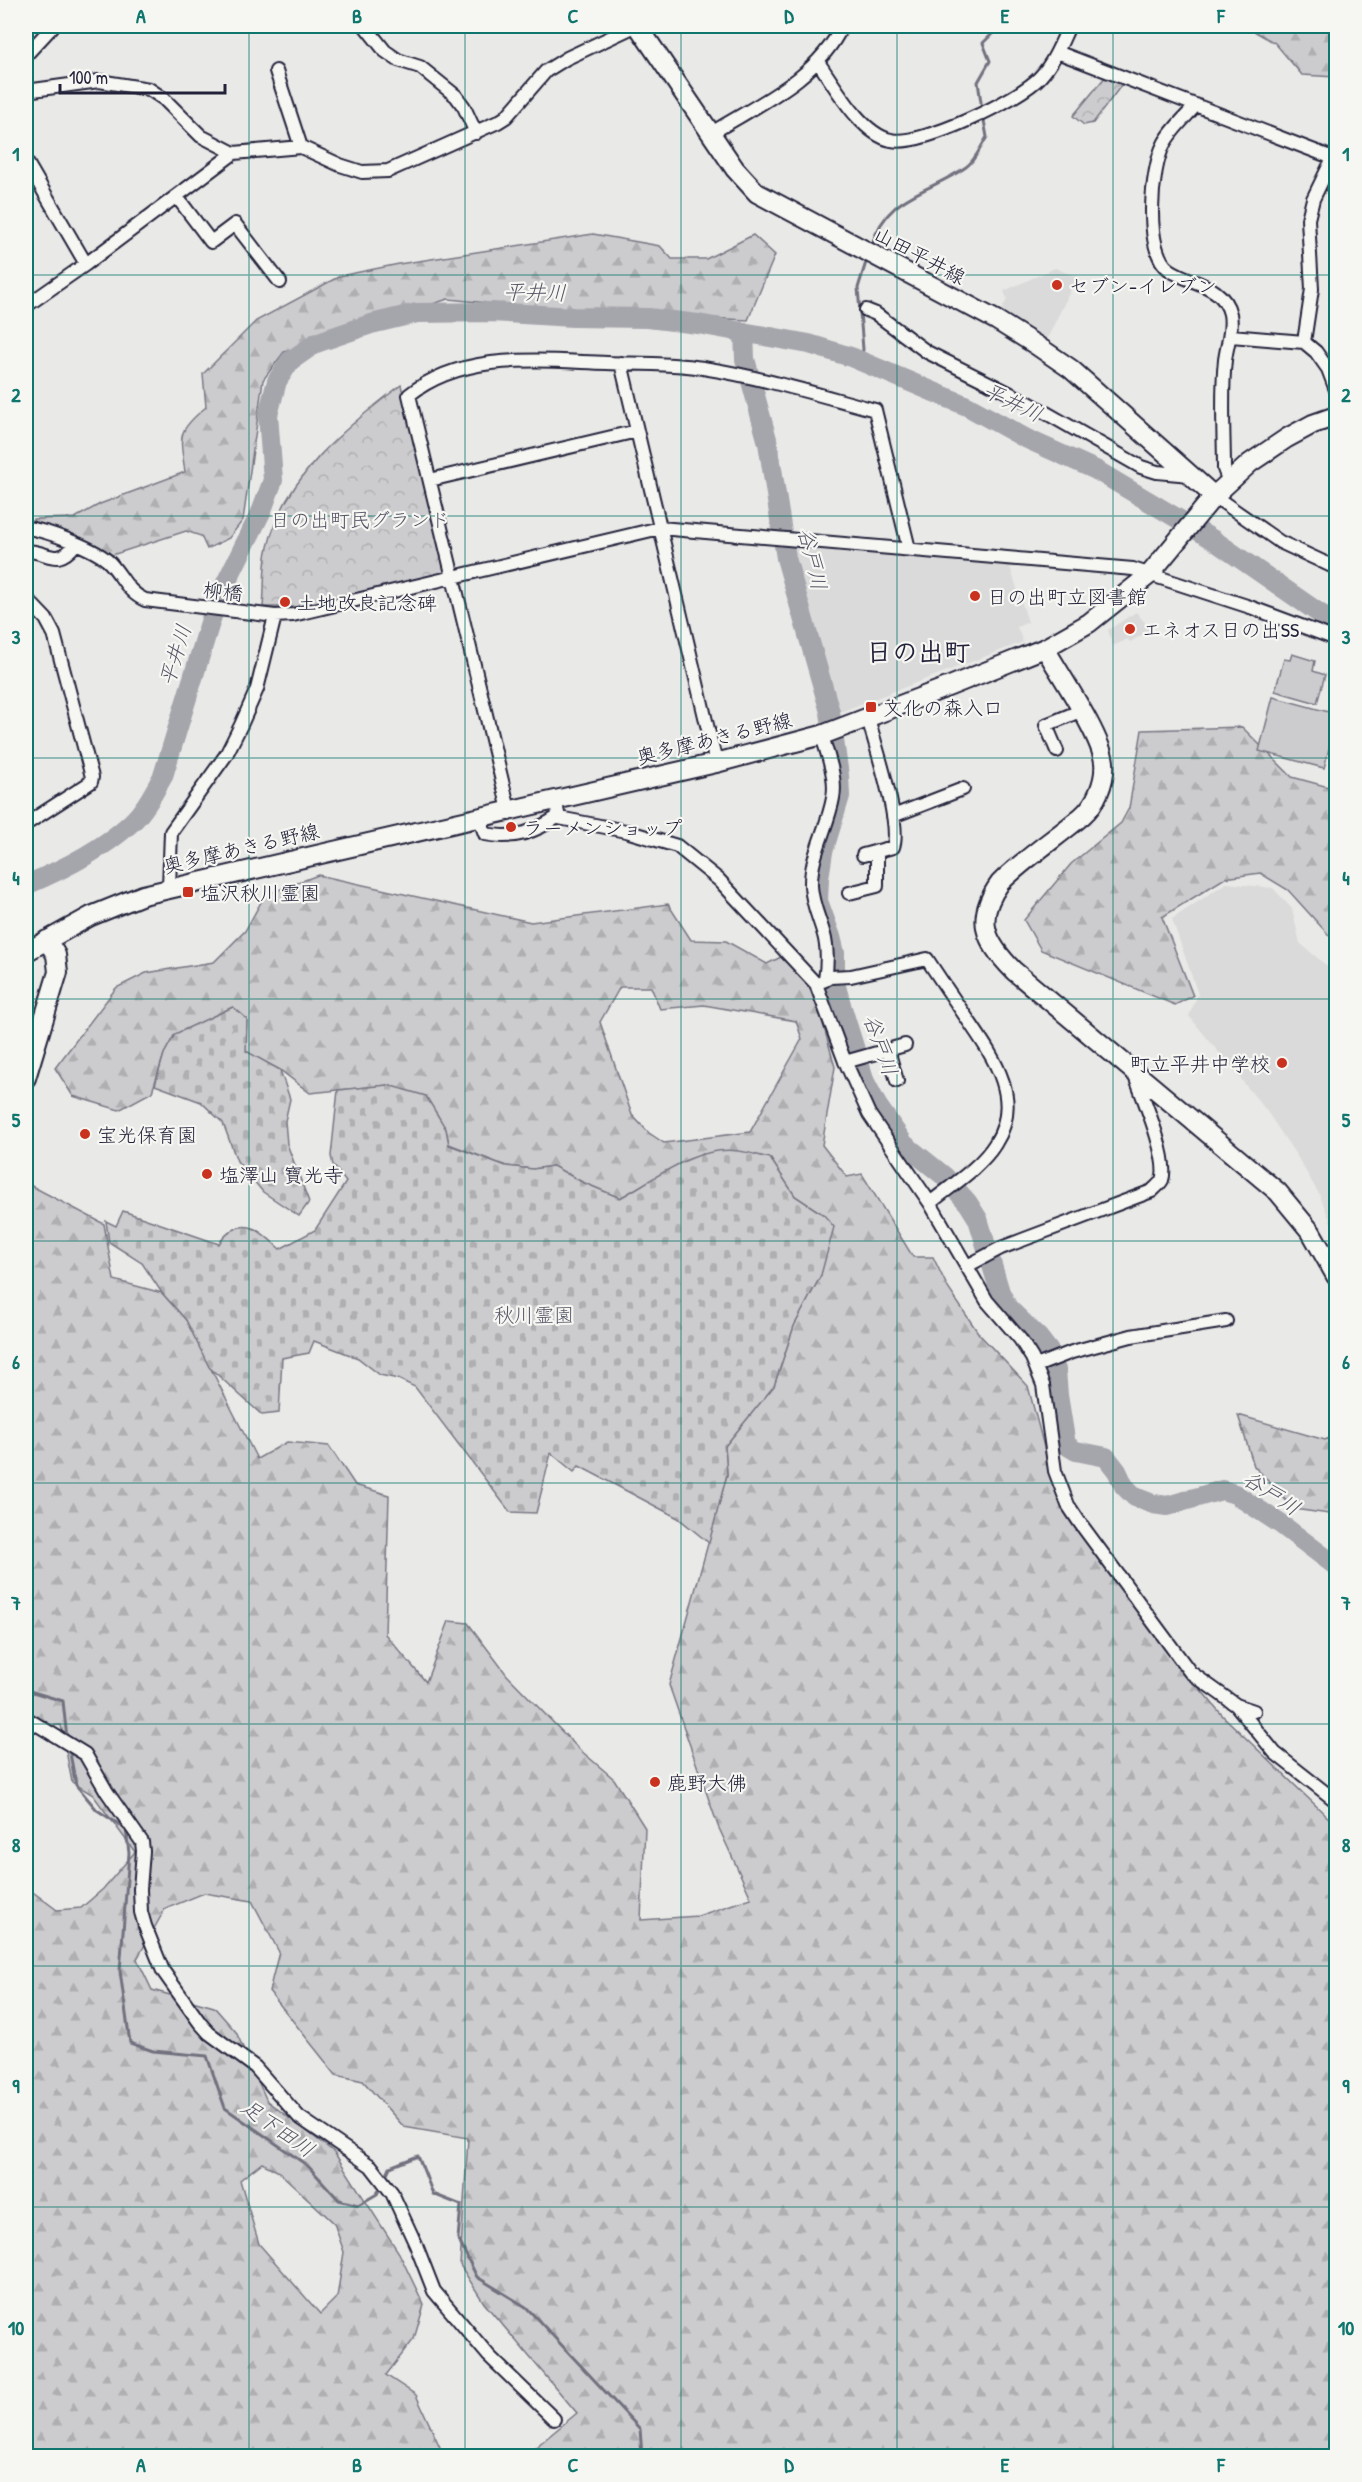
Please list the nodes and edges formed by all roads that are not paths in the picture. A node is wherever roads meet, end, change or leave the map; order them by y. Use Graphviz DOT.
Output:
graph roads {
  1 [pos="53,26"];
  2 [pos="365,26"];
  3 [pos="636,26"];
  4 [pos="842,26"];
  5 [pos="1069,26"];
  6 [pos="1057,52"];
  7 [pos="26,55"];
  8 [pos="818,62"];
  9 [pos="276,71"];
  10 [pos="26,91"];
  11 [pos="1196,105"];
  12 [pos="476,133"];
  13 [pos="710,134"];
  14 [pos="301,147"];
  15 [pos="234,153"];
  16 [pos="1335,158"];
  17 [pos="26,161"];
  18 [pos="177,197"];
  19 [pos="86,264"];
  20 [pos="280,282"];
  21 [pos="26,306"];
  22 [pos="869,311"];
  23 [pos="1231,336"];
  24 [pos="1304,342"];
  25 [pos="621,363"];
  26 [pos="1336,390"];
  27 [pos="1336,416"];
  28 [pos="637,431"];
  29 [pos="1191,476"];
  30 [pos="430,480"];
  31 [pos="1229,482"];
  32 [pos="1211,500"];
  33 [pos="26,528"];
  34 [pos="660,528"];
  35 [pos="75,545"];
  36 [pos="909,549"];
  37 [pos="26,550"];
  38 [pos="1336,568"];
  39 [pos="1149,574"];
  40 [pos="453,577"];
  41 [pos="26,598"];
  42 [pos="269,615"];
  43 [pos="1336,639"];
  44 [pos="1045,648"];
  45 [pos="1080,711"];
  46 [pos="868,718"];
  47 [pos="822,735"];
  48 [pos="1057,751"];
  49 [pos="716,762"];
  50 [pos="963,789"];
  51 [pos="557,808"];
  52 [pos="509,810"];
  53 [pos="893,816"];
  54 [pos="478,817"];
  55 [pos="26,824"];
  56 [pos="877,851"];
  57 [pos="863,855"];
  58 [pos="169,887"];
  59 [pos="849,893"];
  60 [pos="47,940"];
  61 [pos="26,952"];
  62 [pos="821,982"];
  63 [pos="904,1045"];
  64 [pos="888,1050"];
  65 [pos="849,1060"];
  66 [pos="1131,1067"];
  67 [pos="26,1078"];
  68 [pos="897,1082"];
  69 [pos="930,1203"];
  70 [pos="967,1266"];
  71 [pos="1336,1276"];
  72 [pos="1226,1321"];
  73 [pos="1036,1366"];
  74 [pos="1236,1705"];
  75 [pos="1254,1711"];
  76 [pos="26,1718"];
  77 [pos="1336,1801"];
  78 [pos="554,2419"];
  1 -- 7 [label="street"];
  2 -- 12 [label="street"];
  3 -- 12 [label="street"];
  3 -- 13 [label="main road, 山田平井線"];
  4 -- 8 [label="street"];
  5 -- 6 [label="street"];
  6 -- 8 [label="street"];
  6 -- 11 [label="street"];
  8 -- 13 [label="street"];
  9 -- 14 [label="street"];
  10 -- 15 [label="street"];
  11 -- 16 [label="street"];
  11 -- 23 [label="street"];
  12 -- 14 [label="street"];
  13 -- 29 [label="main road, 山田平井線"];
  14 -- 15 [label="street"];
  15 -- 18 [label="street"];
  16 -- 24 [label="street"];
  17 -- 19 [label="street"];
  18 -- 19 [label="street"];
  18 -- 20 [label="street"];
  19 -- 21 [label="street"];
  22 -- 29 [label="street"];
  23 -- 24 [label="street"];
  23 -- 31 [label="street"];
  24 -- 26 [label="street"];
  25 -- 28 [label="street"];
  25 -- 30 [label="street"];
  25 -- 36 [label="street"];
  27 -- 31 [label="main road, 奥多摩あきる野線"];
  28 -- 30 [label="street"];
  28 -- 34 [label="street"];
  29 -- 32 [label="main road, 山田平井線"];
  30 -- 40 [label="street"];
  31 -- 32 [label="main road, 奥多摩あきる野線"];
  32 -- 38 [label="street"];
  32 -- 39 [label="main road, 奥多摩あきる野線"];
  33 -- 35 [label="street, 柳橋"];
  34 -- 36 [label="street, 柳橋"];
  34 -- 40 [label="street, 柳橋"];
  34 -- 49 [label="street"];
  35 -- 37 [label="street"];
  35 -- 42 [label="street, 柳橋"];
  36 -- 39 [label="street, 柳橋"];
  39 -- 43 [label="street, 柳橋"];
  39 -- 44 [label="main road, 奥多摩あきる野線"];
  40 -- 42 [label="street, 柳橋"];
  40 -- 52 [label="street"];
  41 -- 55 [label="street"];
  42 -- 58 [label="street"];
  44 -- 45 [label="main road"];
  44 -- 46 [label="main road, 奥多摩あきる野線"];
  45 -- 48 [label="street"];
  45 -- 66 [label="main road"];
  46 -- 47 [label="main road, 奥多摩あきる野線"];
  46 -- 53 [label="street"];
  47 -- 49 [label="main road, 奥多摩あきる野線"];
  47 -- 62 [label="street"];
  49 -- 51 [label="main road, 奥多摩あきる野線"];
  50 -- 53 [label="street"];
  51 -- 52 [label="main road, 奥多摩あきる野線"];
  51 -- 54 [label="street"];
  51 -- 62 [label="street"];
  52 -- 54 [label="main road, 奥多摩あきる野線"];
  53 -- 56 [label="street"];
  54 -- 58 [label="main road, 奥多摩あきる野線"];
  56 -- 57 [label="street"];
  56 -- 59 [label="street"];
  58 -- 60 [label="main road, 奥多摩あきる野線"];
  60 -- 61 [label="main road, 奥多摩あきる野線"];
  60 -- 67 [label="main road"];
  62 -- 65 [label="street"];
  62 -- 69 [label="street"];
  63 -- 64 [label="street"];
  64 -- 65 [label="street"];
  64 -- 68 [label="street"];
  65 -- 69 [label="street"];
  66 -- 70 [label="street"];
  66 -- 71 [label="main road"];
  69 -- 70 [label="street"];
  70 -- 73 [label="street"];
  72 -- 73 [label="street"];
  73 -- 74 [label="street"];
  74 -- 75 [label="street"];
  74 -- 77 [label="street"];
  76 -- 78 [label="street"];
}
